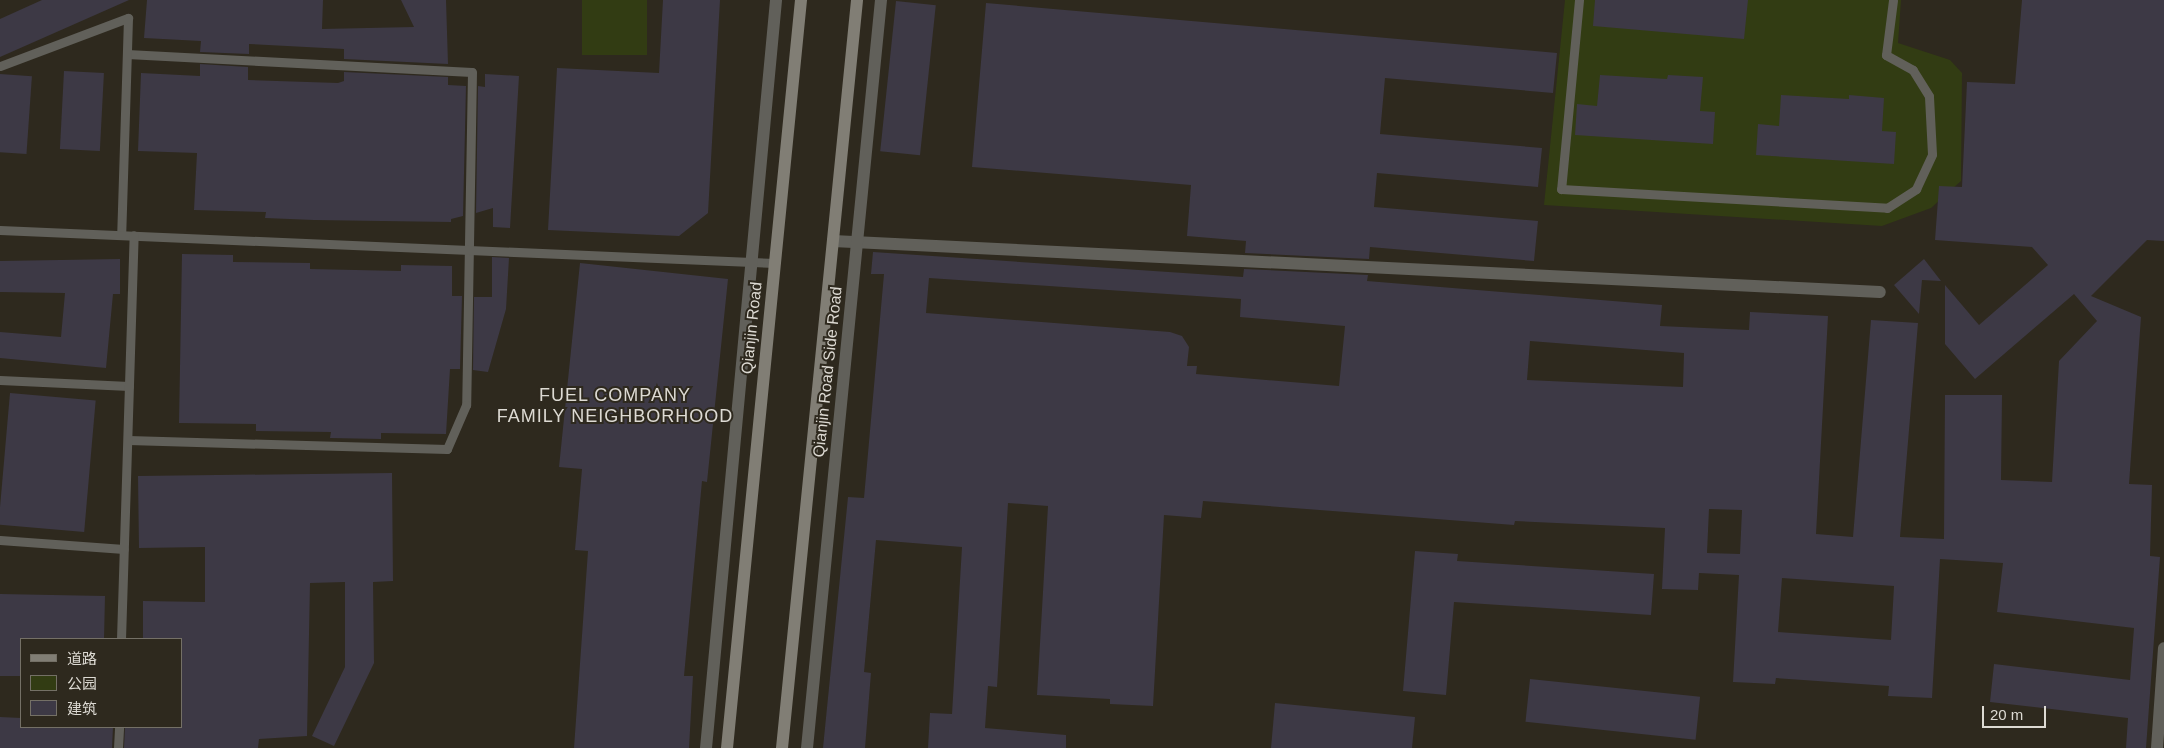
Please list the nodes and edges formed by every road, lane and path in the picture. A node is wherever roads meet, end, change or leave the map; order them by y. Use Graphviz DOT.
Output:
graph roads {
  1 [pos="776,0"];
  2 [pos="801,0"];
  3 [pos="857,0"];
  4 [pos="881,0"];
  5 [pos="1579,0"];
  6 [pos="1893,0"];
  7 [pos="127,54"];
  8 [pos="0,66"];
  9 [pos="0,230"];
  10 [pos="121,235"];
  11 [pos="134,236"];
  12 [pos="833,241"];
  13 [pos="857,242"];
  14 [pos="468,250"];
  15 [pos="749,262"];
  16 [pos="775,263"];
  17 [pos="1880,292"];
  18 [pos="0,380"];
  19 [pos="129,386"];
  20 [pos="128,440"];
  21 [pos="0,540"];
  22 [pos="124,549"];
  23 [pos="121,638"];
  24 [pos="2164,648"];
  25 [pos="119,728"];
  26 [pos="118,748"];
  27 [pos="706,748"];
  28 [pos="726,748"];
  29 [pos="782,748"];
  30 [pos="807,748"];
  31 [pos="2157,748"];
  1 -- 15 [label="street"];
  2 -- 16 [label="main road, Qianjin Road"];
  3 -- 12 [label="main road"];
  4 -- 13 [label="street, Qianjin Road Side Road"];
  5 -- 6 [label="lane"];
  7 -- 8 [label="lane"];
  7 -- 10 [label="lane"];
  7 -- 14 [label="lane"];
  9 -- 10 [label="lane"];
  10 -- 11 [label="lane"];
  11 -- 14 [label="lane"];
  11 -- 19 [label="lane"];
  12 -- 13 [label="street"];
  12 -- 29 [label="main road"];
  13 -- 17 [label="street"];
  13 -- 30 [label="street, Qianjin Road Side Road"];
  14 -- 15 [label="lane"];
  14 -- 20 [label="lane"];
  15 -- 16 [label="lane"];
  15 -- 27 [label="street"];
  16 -- 28 [label="main road, Qianjin Road"];
  18 -- 19 [label="lane"];
  19 -- 20 [label="lane"];
  20 -- 22 [label="lane"];
  21 -- 22 [label="lane"];
  22 -- 23 [label="lane"];
  24 -- 31 [label="street"];
  25 -- 26 [label="lane"];
}
